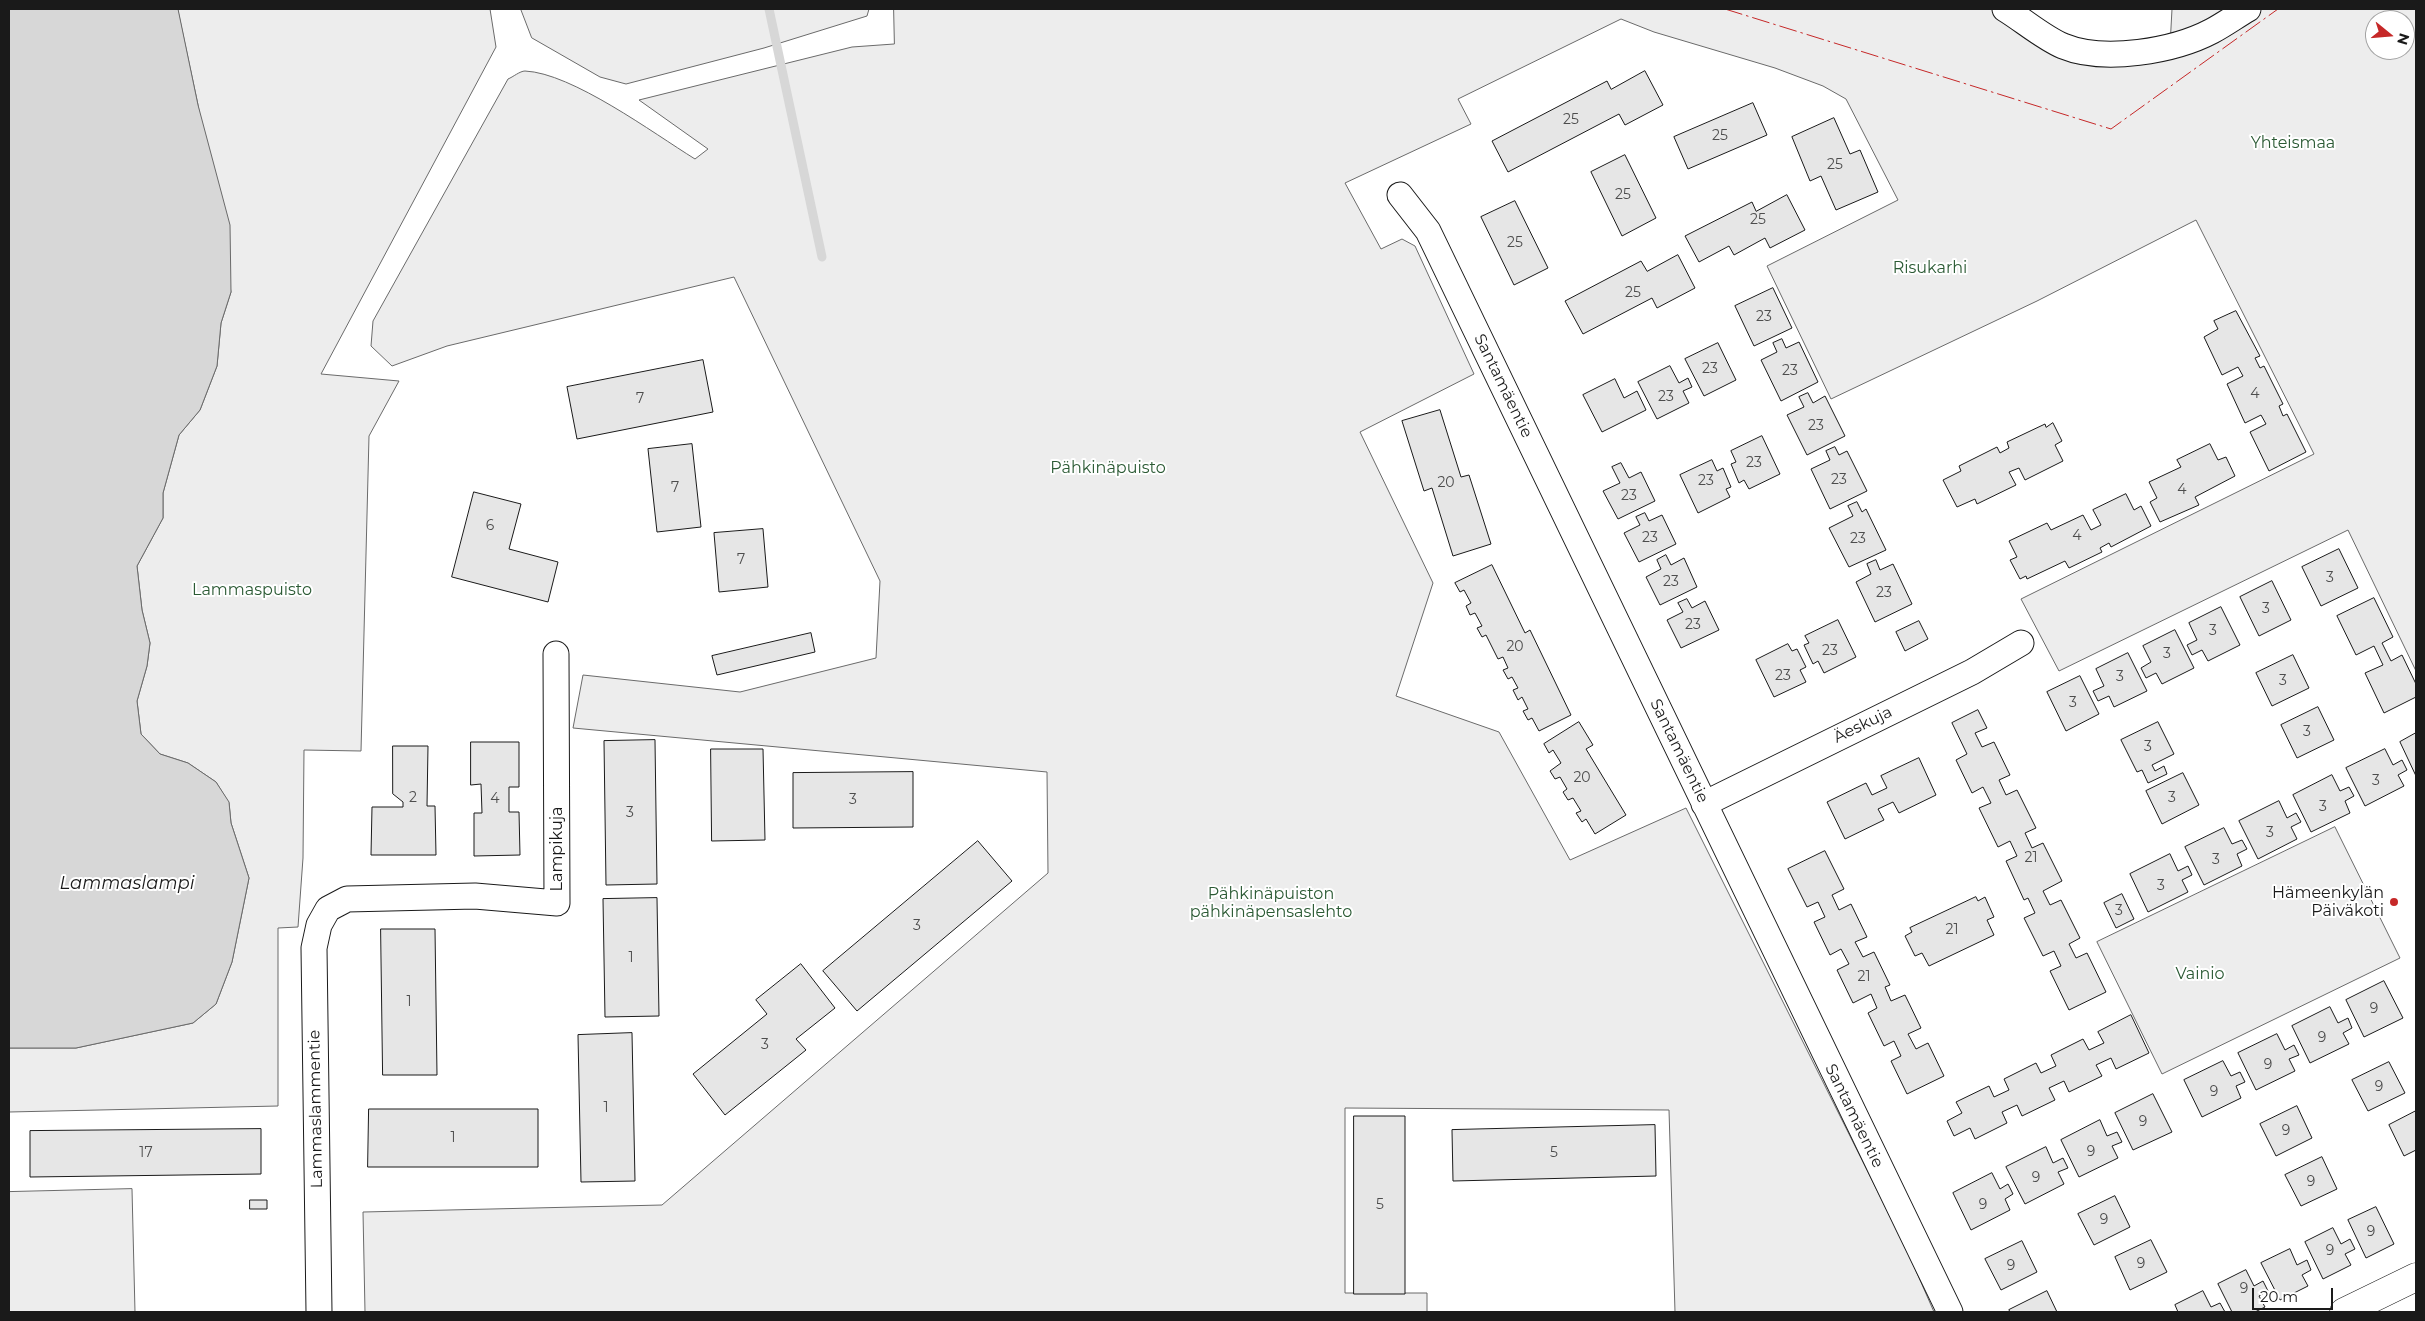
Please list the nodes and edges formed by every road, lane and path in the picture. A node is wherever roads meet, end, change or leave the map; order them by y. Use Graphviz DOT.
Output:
graph roads {
  1 [pos="2005,9"];
  2 [pos="2248,9"];
  3 [pos="1400,195"];
  4 [pos="2021,643"];
  5 [pos="556,654"];
  6 [pos="1704,804"];
  7 [pos="328,909"];
  8 [pos="2416,1277"];
  9 [pos="320,1312"];
  10 [pos="1950,1312"];
  11 [pos="2344,1312"];
  1 -- 2 [label="street"];
  3 -- 6 [label="street, Santamäentie"];
  4 -- 6 [label="street, Äeskuja"];
  5 -- 7 [label="street, Lampikuja"];
  6 -- 10 [label="street, Santamäentie"];
  7 -- 9 [label="street, Lammaslammentie"];
  8 -- 11 [label="street"];
}
